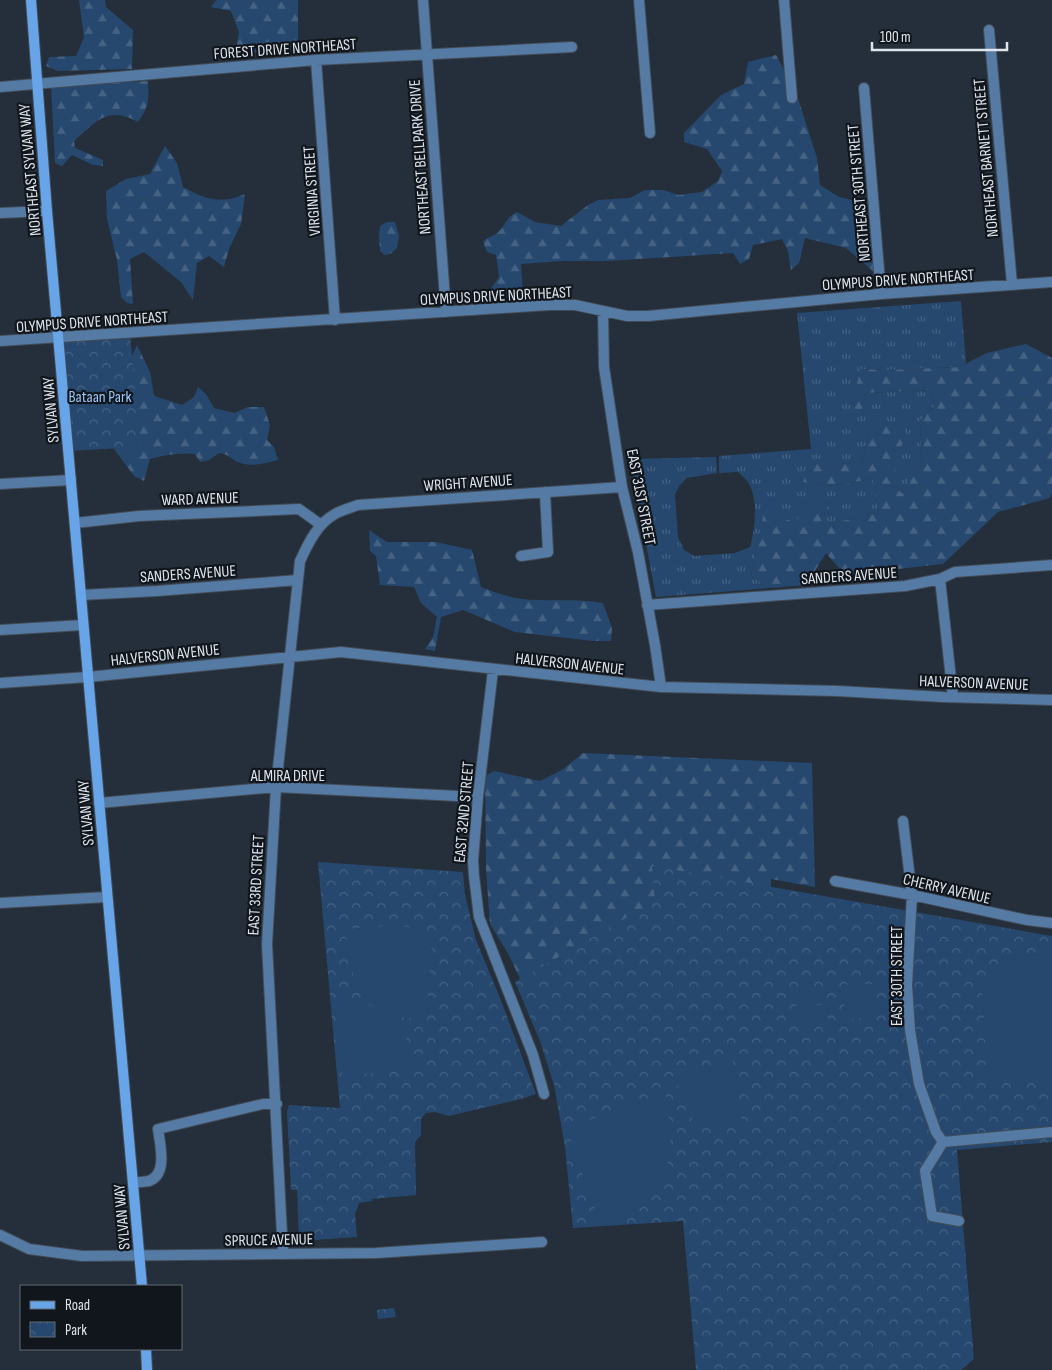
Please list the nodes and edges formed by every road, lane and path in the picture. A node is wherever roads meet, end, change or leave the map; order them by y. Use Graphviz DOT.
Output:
graph roads {
  1 [pos="30,0"];
  2 [pos="423,0"];
  3 [pos="638,0"];
  4 [pos="784,0"];
  5 [pos="988,30"];
  6 [pos="572,47"];
  7 [pos="426,55"];
  8 [pos="316,60"];
  9 [pos="37,82"];
  10 [pos="0,86"];
  11 [pos="864,88"];
  12 [pos="792,98"];
  13 [pos="650,133"];
  14 [pos="47,211"];
  15 [pos="0,213"];
  16 [pos="1052,282"];
  17 [pos="1012,284"];
  18 [pos="882,294"];
  19 [pos="446,312"];
  20 [pos="603,312"];
  21 [pos="335,320"];
  22 [pos="58,337"];
  23 [pos="0,341"];
  24 [pos="71,480"];
  25 [pos="0,484"];
  26 [pos="622,487"];
  27 [pos="545,492"];
  28 [pos="75,523"];
  29 [pos="321,525"];
  30 [pos="521,556"];
  31 [pos="1052,565"];
  32 [pos="940,579"];
  33 [pos="298,580"];
  34 [pos="80,595"];
  35 [pos="647,605"];
  36 [pos="83,625"];
  37 [pos="0,630"];
  38 [pos="288,657"];
  39 [pos="492,670"];
  40 [pos="88,677"];
  41 [pos="0,683"];
  42 [pos="661,687"];
  43 [pos="953,697"];
  44 [pos="1052,700"];
  45 [pos="276,787"];
  46 [pos="478,797"];
  47 [pos="99,803"];
  48 [pos="903,821"];
  49 [pos="835,881"];
  50 [pos="912,894"];
  51 [pos="107,897"];
  52 [pos="0,903"];
  53 [pos="1052,923"];
  54 [pos="544,1094"];
  55 [pos="277,1104"];
  56 [pos="1052,1132"];
  57 [pos="943,1142"];
  58 [pos="133,1183"];
  59 [pos="959,1221"];
  60 [pos="0,1235"];
  61 [pos="542,1242"];
  62 [pos="283,1254"];
  63 [pos="139,1256"];
  64 [pos="142,1285"];
  65 [pos="146,1350"];
  66 [pos="148,1370"];
  1 -- 9 [label="main road, NORTHEAST SYLVAN WAY"];
  2 -- 7 [label="street, NORTHEAST BELLPARK DRIVE"];
  3 -- 13 [label="street"];
  4 -- 12 [label="street"];
  5 -- 17 [label="street, NORTHEAST BARNETT STREET"];
  6 -- 7 [label="street, FOREST DRIVE NORTHEAST"];
  7 -- 8 [label="street, FOREST DRIVE NORTHEAST"];
  7 -- 19 [label="street, NORTHEAST BELLPARK DRIVE"];
  8 -- 9 [label="street, FOREST DRIVE NORTHEAST"];
  8 -- 21 [label="street, VIRGINIA STREET"];
  9 -- 10 [label="street, FOREST DRIVE NORTHEAST"];
  9 -- 14 [label="main road, NORTHEAST SYLVAN WAY"];
  11 -- 18 [label="street, NORTHEAST 30TH STREET"];
  14 -- 15 [label="street"];
  14 -- 22 [label="main road, NORTHEAST SYLVAN WAY"];
  16 -- 17 [label="street, OLYMPUS DRIVE NORTHEAST"];
  17 -- 18 [label="street, OLYMPUS DRIVE NORTHEAST"];
  18 -- 20 [label="street, OLYMPUS DRIVE NORTHEAST"];
  19 -- 20 [label="street, OLYMPUS DRIVE NORTHEAST"];
  19 -- 21 [label="street, OLYMPUS DRIVE NORTHEAST"];
  20 -- 26 [label="street, EAST 31ST STREET"];
  21 -- 22 [label="street, OLYMPUS DRIVE NORTHEAST"];
  22 -- 23 [label="street, OLYMPUS DRIVE NORTHEAST"];
  22 -- 24 [label="main road, SYLVAN WAY"];
  24 -- 25 [label="street"];
  24 -- 28 [label="main road, SYLVAN WAY"];
  26 -- 27 [label="street, WRIGHT AVENUE"];
  26 -- 35 [label="street, EAST 31ST STREET"];
  27 -- 29 [label="street, WRIGHT AVENUE"];
  27 -- 30 [label="street"];
  28 -- 29 [label="street, WARD AVENUE"];
  28 -- 34 [label="main road, SYLVAN WAY"];
  29 -- 33 [label="street, EAST 33RD STREET"];
  31 -- 32 [label="street, SANDERS AVENUE"];
  32 -- 35 [label="street, SANDERS AVENUE"];
  32 -- 43 [label="street"];
  33 -- 34 [label="street, SANDERS AVENUE"];
  33 -- 38 [label="street, EAST 33RD STREET"];
  34 -- 36 [label="main road, SYLVAN WAY"];
  35 -- 42 [label="street, EAST 31ST STREET"];
  36 -- 37 [label="street"];
  36 -- 40 [label="main road, SYLVAN WAY"];
  38 -- 39 [label="street, HALVERSON AVENUE"];
  38 -- 40 [label="street, HALVERSON AVENUE"];
  38 -- 45 [label="street, EAST 33RD STREET"];
  39 -- 42 [label="street, HALVERSON AVENUE"];
  39 -- 46 [label="street, EAST 32ND STREET"];
  40 -- 41 [label="street"];
  40 -- 47 [label="main road, SYLVAN WAY"];
  42 -- 43 [label="street, HALVERSON AVENUE"];
  43 -- 44 [label="street, HALVERSON AVENUE"];
  45 -- 46 [label="street, ALMIRA DRIVE"];
  45 -- 47 [label="street, ALMIRA DRIVE"];
  45 -- 55 [label="street, EAST 33RD STREET"];
  46 -- 54 [label="street, EAST 32ND STREET"];
  47 -- 51 [label="main road, SYLVAN WAY"];
  48 -- 50 [label="street, EAST 30TH STREET"];
  49 -- 50 [label="street, CHERRY AVENUE"];
  50 -- 53 [label="street, CHERRY AVENUE"];
  50 -- 57 [label="street, EAST 30TH STREET"];
  51 -- 52 [label="street"];
  51 -- 58 [label="main road, SYLVAN WAY"];
  55 -- 58 [label="street"];
  55 -- 62 [label="street, EAST 33RD STREET"];
  56 -- 57 [label="street"];
  57 -- 59 [label="street"];
  58 -- 63 [label="main road, SYLVAN WAY"];
  60 -- 63 [label="street, SPRUCE AVENUE"];
  61 -- 62 [label="street, SPRUCE AVENUE"];
  62 -- 63 [label="street, SPRUCE AVENUE"];
  63 -- 64 [label="main road, SYLVAN WAY"];
  65 -- 66 [label="main road"];
}
